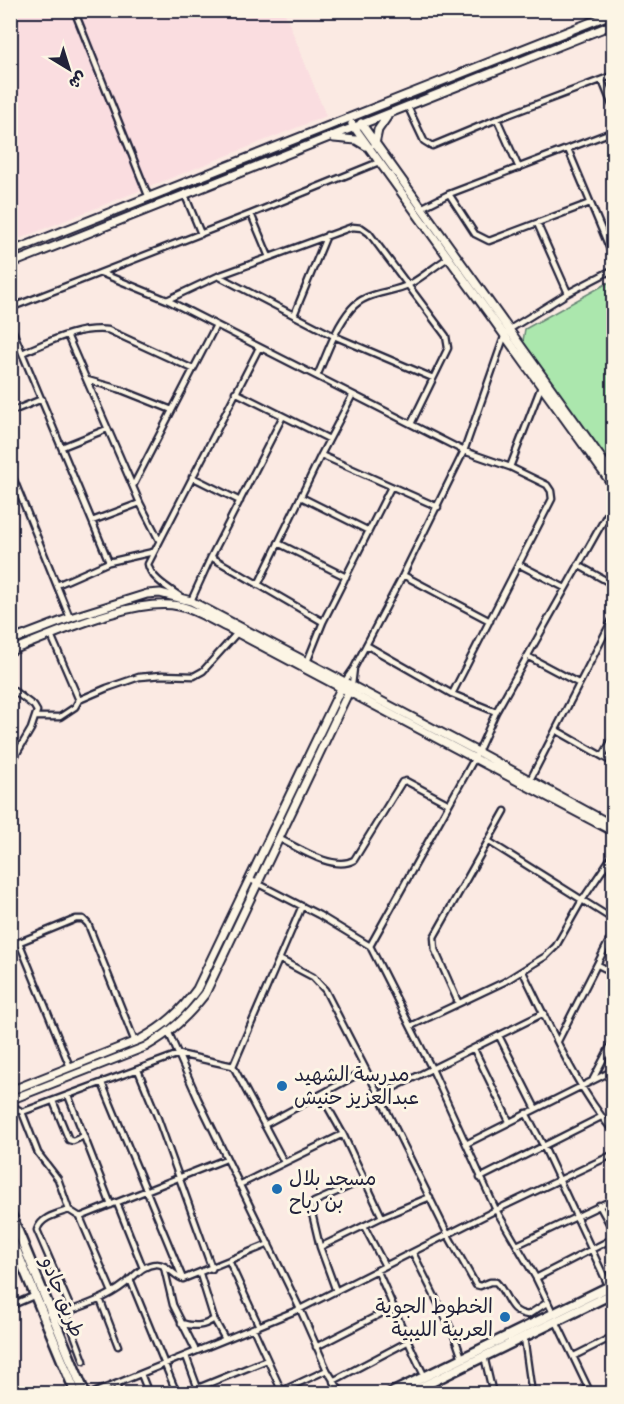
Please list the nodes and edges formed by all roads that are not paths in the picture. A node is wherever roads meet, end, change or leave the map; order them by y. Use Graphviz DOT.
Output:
graph roads {
  1 [pos="74,10"];
  2 [pos="614,13"];
  3 [pos="614,24"];
  4 [pos="614,75"];
  5 [pos="602,80"];
  6 [pos="408,107"];
  7 [pos="614,110"];
  8 [pos="388,116"];
  9 [pos="353,118"];
  10 [pos="497,119"];
  11 [pos="358,126"];
  12 [pos="614,131"];
  13 [pos="328,138"];
  14 [pos="372,146"];
  15 [pos="568,149"];
  16 [pos="379,162"];
  17 [pos="519,168"];
  18 [pos="449,194"];
  19 [pos="185,195"];
  20 [pos="149,198"];
  21 [pos="590,203"];
  22 [pos="418,210"];
  23 [pos="251,214"];
  24 [pos="537,223"];
  25 [pos="201,234"];
  26 [pos="327,235"];
  27 [pos="10,252"];
  28 [pos="269,257"];
  29 [pos="448,258"];
  30 [pos="614,259"];
  31 [pos="10,264"];
  32 [pos="614,269"];
  33 [pos="101,273"];
  34 [pos="218,276"];
  35 [pos="409,285"];
  36 [pos="568,293"];
  37 [pos="167,300"];
  38 [pos="10,308"];
  39 [pos="294,315"];
  40 [pos="10,324"];
  41 [pos="216,325"];
  42 [pos="510,329"];
  43 [pos="67,335"];
  44 [pos="334,336"];
  45 [pos="504,336"];
  46 [pos="259,348"];
  47 [pos="22,353"];
  48 [pos="193,369"];
  49 [pos="317,376"];
  50 [pos="433,378"];
  51 [pos="87,380"];
  52 [pos="541,387"];
  53 [pos="235,392"];
  54 [pos="352,396"];
  55 [pos="42,399"];
  56 [pos="172,410"];
  57 [pos="10,412"];
  58 [pos="283,416"];
  59 [pos="411,424"];
  60 [pos="107,429"];
  61 [pos="329,439"];
  62 [pos="62,447"];
  63 [pos="464,451"];
  64 [pos="321,455"];
  65 [pos="510,466"];
  66 [pos="10,470"];
  67 [pos="614,476"];
  68 [pos="192,477"];
  69 [pos="13,485"];
  70 [pos="133,486"];
  71 [pos="391,487"];
  72 [pos="614,487"];
  73 [pos="301,497"];
  74 [pos="240,501"];
  75 [pos="614,502"];
  76 [pos="140,503"];
  77 [pos="438,507"];
  78 [pos="92,521"];
  79 [pos="369,531"];
  80 [pos="159,540"];
  81 [pos="278,543"];
  82 [pos="153,552"];
  83 [pos="211,557"];
  84 [pos="109,562"];
  85 [pos="520,565"];
  86 [pos="578,565"];
  87 [pos="404,575"];
  88 [pos="346,577"];
  89 [pos="57,585"];
  90 [pos="258,585"];
  91 [pos="614,585"];
  92 [pos="565,588"];
  93 [pos="181,597"];
  94 [pos="191,601"];
  95 [pos="614,616"];
  96 [pos="70,618"];
  97 [pos="490,621"];
  98 [pos="323,622"];
  99 [pos="73,627"];
  100 [pos="237,633"];
  101 [pos="51,635"];
  102 [pos="10,641"];
  103 [pos="366,645"];
  104 [pos="10,651"];
  105 [pos="528,657"];
  106 [pos="307,662"];
  107 [pos="578,683"];
  108 [pos="348,686"];
  109 [pos="10,688"];
  110 [pos="340,688"];
  111 [pos="452,694"];
  112 [pos="79,700"];
  113 [pos="496,712"];
  114 [pos="37,717"];
  115 [pos="556,730"];
  116 [pos="614,736"];
  117 [pos="476,755"];
  118 [pos="603,756"];
  119 [pos="14,758"];
  120 [pos="614,763"];
  121 [pos="528,783"];
  122 [pos="449,804"];
  123 [pos="505,812"];
  124 [pos="614,826"];
  125 [pos="614,832"];
  126 [pos="278,838"];
  127 [pos="488,841"];
  128 [pos="614,853"];
  129 [pos="249,879"];
  130 [pos="257,882"];
  131 [pos="581,902"];
  132 [pos="302,906"];
  133 [pos="613,918"];
  134 [pos="614,931"];
  135 [pos="19,942"];
  136 [pos="10,946"];
  137 [pos="370,946"];
  138 [pos="279,959"];
  139 [pos="598,965"];
  140 [pos="523,972"];
  141 [pos="614,973"];
  142 [pos="458,1002"];
  143 [pos="544,1013"];
  144 [pos="165,1024"];
  145 [pos="411,1026"];
  146 [pos="169,1032"];
  147 [pos="499,1036"];
  148 [pos="614,1039"];
  149 [pos="558,1041"];
  150 [pos="135,1042"];
  151 [pos="474,1049"];
  152 [pos="179,1054"];
  153 [pos="233,1066"];
  154 [pos="71,1068"];
  155 [pos="432,1069"];
  156 [pos="138,1070"];
  157 [pos="366,1070"];
  158 [pos="614,1070"];
  159 [pos="593,1080"];
  160 [pos="102,1083"];
  161 [pos="582,1086"];
  162 [pos="10,1091"];
  163 [pos="68,1095"];
  164 [pos="321,1095"];
  165 [pos="380,1095"];
  166 [pos="53,1101"];
  167 [pos="10,1102"];
  168 [pos="536,1109"];
  169 [pos="22,1112"];
  170 [pos="526,1113"];
  171 [pos="601,1117"];
  172 [pos="509,1121"];
  173 [pos="264,1125"];
  174 [pos="614,1132"];
  175 [pos="343,1134"];
  176 [pos="84,1136"];
  177 [pos="466,1144"];
  178 [pos="543,1145"];
  179 [pos="614,1154"];
  180 [pos="226,1159"];
  181 [pos="285,1162"];
  182 [pos="179,1178"];
  183 [pos="480,1178"];
  184 [pos="559,1179"];
  185 [pos="363,1180"];
  186 [pos="239,1185"];
  187 [pos="147,1190"];
  188 [pos="430,1197"];
  189 [pos="614,1198"];
  190 [pos="114,1204"];
  191 [pos="599,1205"];
  192 [pos="69,1210"];
  193 [pos="496,1210"];
  194 [pos="10,1212"];
  195 [pos="577,1215"];
  196 [pos="80,1217"];
  197 [pos="382,1217"];
  198 [pos="364,1226"];
  199 [pos="614,1232"];
  200 [pos="10,1235"];
  201 [pos="448,1235"];
  202 [pos="614,1238"];
  203 [pos="268,1244"];
  204 [pos="517,1245"];
  205 [pos="321,1247"];
  206 [pos="591,1249"];
  207 [pos="413,1253"];
  208 [pos="229,1261"];
  209 [pos="163,1266"];
  210 [pos="385,1266"];
  211 [pos="143,1268"];
  212 [pos="213,1269"];
  213 [pos="377,1270"];
  214 [pos="200,1274"];
  215 [pos="536,1278"];
  216 [pos="130,1279"];
  217 [pos="183,1280"];
  218 [pos="612,1290"];
  219 [pos="336,1291"];
  220 [pos="112,1292"];
  221 [pos="36,1295"];
  222 [pos="100,1299"];
  223 [pos="548,1302"];
  224 [pos="10,1306"];
  225 [pos="394,1306"];
  226 [pos="300,1309"];
  227 [pos="69,1312"];
  228 [pos="54,1317"];
  229 [pos="555,1318"];
  230 [pos="214,1319"];
  231 [pos="181,1323"];
  232 [pos="256,1327"];
  233 [pos="614,1336"];
  234 [pos="524,1337"];
  235 [pos="225,1339"];
  236 [pos="407,1342"];
  237 [pos="118,1346"];
  238 [pos="316,1347"];
  239 [pos="196,1351"];
  240 [pos="186,1356"];
  241 [pos="484,1356"];
  242 [pos="574,1356"];
  243 [pos="462,1358"];
  244 [pos="267,1360"];
  245 [pos="84,1361"];
  246 [pos="164,1363"];
  247 [pos="327,1371"];
  248 [pos="141,1374"];
  249 [pos="425,1377"];
  250 [pos="333,1381"];
  251 [pos="116,1384"];
  252 [pos="199,1391"];
  253 [pos="282,1392"];
  254 [pos="76,1394"];
  255 [pos="84,1394"];
  256 [pos="91,1394"];
  257 [pos="119,1394"];
  258 [pos="149,1394"];
  259 [pos="177,1394"];
  260 [pos="275,1394"];
  261 [pos="342,1394"];
  262 [pos="389,1394"];
  263 [pos="407,1394"];
  264 [pos="493,1394"];
  265 [pos="532,1394"];
  266 [pos="591,1394"];
  1 -- 20 [label="street"];
  2 -- 9 [label="street"];
  3 -- 6 [label="street"];
  4 -- 5 [label="street"];
  5 -- 7 [label="street"];
  5 -- 10 [label="street"];
  6 -- 8 [label="street"];
  6 -- 10 [label="street"];
  8 -- 11 [label="street"];
  8 -- 14 [label="street"];
  9 -- 11 [label="street"];
  9 -- 20 [label="street"];
  10 -- 17 [label="street"];
  11 -- 13 [label="street"];
  11 -- 14 [label="street"];
  12 -- 15 [label="street"];
  13 -- 14 [label="street"];
  13 -- 19 [label="street"];
  14 -- 16 [label="street"];
  14 -- 22 [label="street"];
  15 -- 17 [label="street"];
  15 -- 21 [label="street"];
  16 -- 22 [label="street"];
  16 -- 23 [label="street"];
  17 -- 18 [label="street"];
  18 -- 22 [label="street"];
  18 -- 24 [label="street"];
  19 -- 25 [label="street"];
  19 -- 31 [label="street"];
  20 -- 27 [label="street"];
  21 -- 24 [label="street"];
  21 -- 30 [label="street"];
  22 -- 29 [label="street"];
  22 -- 42 [label="street"];
  23 -- 25 [label="street"];
  23 -- 28 [label="street"];
  24 -- 36 [label="street"];
  25 -- 33 [label="street"];
  26 -- 28 [label="street"];
  26 -- 35 [label="street"];
  26 -- 39 [label="street"];
  28 -- 34 [label="street"];
  29 -- 35 [label="street"];
  29 -- 45 [label="street"];
  32 -- 36 [label="street"];
  33 -- 37 [label="street"];
  33 -- 38 [label="street"];
  34 -- 37 [label="street"];
  34 -- 39 [label="street"];
  35 -- 44 [label="street"];
  35 -- 50 [label="street"];
  36 -- 42 [label="street"];
  37 -- 41 [label="street"];
  39 -- 44 [label="street"];
  40 -- 47 [label="street"];
  41 -- 46 [label="street"];
  41 -- 48 [label="street"];
  42 -- 45 [label="street"];
  42 -- 67 [label="street"];
  43 -- 47 [label="street"];
  43 -- 48 [label="street"];
  43 -- 51 [label="street"];
  44 -- 49 [label="street"];
  44 -- 50 [label="street"];
  45 -- 52 [label="street"];
  45 -- 63 [label="street"];
  46 -- 49 [label="street"];
  46 -- 53 [label="street"];
  47 -- 55 [label="street"];
  48 -- 56 [label="street"];
  49 -- 54 [label="street"];
  50 -- 59 [label="street"];
  51 -- 56 [label="street"];
  51 -- 60 [label="street"];
  52 -- 65 [label="street"];
  52 -- 72 [label="street"];
  53 -- 58 [label="street"];
  53 -- 68 [label="street"];
  54 -- 59 [label="street"];
  54 -- 61 [label="street"];
  55 -- 57 [label="street"];
  55 -- 62 [label="street"];
  56 -- 70 [label="street"];
  58 -- 61 [label="street"];
  58 -- 74 [label="street"];
  59 -- 63 [label="street"];
  60 -- 62 [label="street"];
  60 -- 70 [label="street"];
  61 -- 64 [label="street"];
  62 -- 78 [label="street"];
  63 -- 65 [label="street"];
  63 -- 77 [label="street"];
  64 -- 71 [label="street"];
  64 -- 73 [label="street"];
  65 -- 85 [label="street"];
  66 -- 69 [label="street"];
  68 -- 74 [label="street"];
  68 -- 80 [label="street"];
  69 -- 89 [label="street"];
  70 -- 76 [label="street"];
  71 -- 77 [label="street"];
  71 -- 79 [label="street"];
  73 -- 79 [label="street"];
  73 -- 81 [label="street"];
  74 -- 83 [label="street"];
  75 -- 86 [label="street"];
  76 -- 78 [label="street"];
  76 -- 80 [label="street"];
  77 -- 87 [label="street"];
  78 -- 84 [label="street"];
  79 -- 88 [label="street"];
  80 -- 82 [label="street"];
  81 -- 88 [label="street"];
  81 -- 90 [label="street"];
  82 -- 84 [label="street"];
  82 -- 93 [label="street"];
  83 -- 90 [label="street"];
  83 -- 94 [label="street"];
  84 -- 89 [label="street"];
  85 -- 92 [label="street"];
  85 -- 97 [label="street"];
  86 -- 91 [label="street"];
  86 -- 92 [label="street"];
  87 -- 97 [label="street"];
  87 -- 103 [label="street"];
  88 -- 98 [label="street"];
  89 -- 96 [label="street"];
  90 -- 98 [label="street"];
  92 -- 105 [label="street"];
  93 -- 94 [label="street"];
  93 -- 96 [label="street"];
  94 -- 106 [label="street"];
  95 -- 107 [label="street"];
  96 -- 99 [label="street"];
  96 -- 102 [label="street"];
  97 -- 111 [label="street"];
  98 -- 106 [label="street"];
  99 -- 100 [label="street"];
  99 -- 101 [label="street"];
  100 -- 110 [label="street"];
  100 -- 112 [label="street"];
  101 -- 104 [label="street"];
  101 -- 112 [label="street"];
  103 -- 108 [label="street"];
  103 -- 111 [label="street"];
  105 -- 107 [label="street"];
  105 -- 113 [label="street"];
  106 -- 108 [label="street"];
  107 -- 115 [label="street"];
  108 -- 110 [label="street"];
  108 -- 117 [label="street"];
  108 -- 126 [label="street"];
  109 -- 114 [label="street"];
  110 -- 129 [label="street"];
  111 -- 113 [label="street"];
  112 -- 114 [label="street"];
  113 -- 117 [label="street"];
  114 -- 119 [label="street"];
  115 -- 118 [label="street"];
  115 -- 121 [label="street"];
  116 -- 118 [label="street"];
  117 -- 121 [label="street"];
  117 -- 122 [label="street"];
  118 -- 120 [label="street"];
  121 -- 124 [label="street"];
  121 -- 125 [label="street"];
  122 -- 126 [label="street"];
  122 -- 137 [label="street"];
  123 -- 127 [label="street"];
  126 -- 130 [label="street"];
  127 -- 131 [label="street"];
  127 -- 142 [label="street"];
  128 -- 131 [label="street"];
  129 -- 130 [label="street"];
  129 -- 144 [label="street"];
  130 -- 132 [label="street"];
  130 -- 146 [label="street"];
  131 -- 133 [label="street"];
  131 -- 140 [label="street"];
  132 -- 137 [label="street"];
  132 -- 138 [label="street"];
  134 -- 139 [label="street"];
  135 -- 136 [label="street"];
  135 -- 150 [label="street"];
  135 -- 154 [label="street"];
  137 -- 145 [label="street"];
  138 -- 153 [label="street"];
  138 -- 157 [label="street"];
  139 -- 141 [label="street"];
  139 -- 149 [label="street"];
  140 -- 142 [label="street"];
  140 -- 143 [label="street"];
  142 -- 145 [label="street"];
  143 -- 147 [label="street"];
  143 -- 149 [label="street"];
  144 -- 146 [label="street"];
  144 -- 150 [label="street"];
  145 -- 155 [label="street"];
  146 -- 152 [label="street"];
  146 -- 167 [label="street"];
  147 -- 151 [label="street"];
  147 -- 168 [label="street"];
  148 -- 159 [label="street"];
  149 -- 161 [label="street"];
  150 -- 154 [label="street"];
  151 -- 155 [label="street"];
  151 -- 172 [label="street"];
  152 -- 153 [label="street"];
  152 -- 156 [label="street"];
  152 -- 180 [label="street"];
  153 -- 173 [label="street"];
  154 -- 162 [label="street"];
  155 -- 165 [label="street"];
  155 -- 177 [label="street"];
  156 -- 160 [label="street"];
  156 -- 182 [label="street"];
  157 -- 164 [label="street"];
  157 -- 165 [label="street"];
  158 -- 159 [label="street"];
  159 -- 161 [label="street"];
  160 -- 163 [label="street"];
  160 -- 187 [label="street"];
  161 -- 168 [label="street"];
  161 -- 171 [label="street"];
  163 -- 166 [label="street"];
  163 -- 176 [label="street"];
  164 -- 173 [label="street"];
  164 -- 175 [label="street"];
  165 -- 188 [label="street"];
  166 -- 169 [label="street"];
  166 -- 176 [label="street"];
  167 -- 169 [label="street"];
  168 -- 170 [label="street"];
  169 -- 192 [label="street"];
  170 -- 172 [label="street"];
  170 -- 178 [label="street"];
  171 -- 174 [label="street"];
  171 -- 178 [label="street"];
  172 -- 177 [label="street"];
  173 -- 181 [label="street"];
  175 -- 181 [label="street"];
  175 -- 185 [label="street"];
  176 -- 190 [label="street"];
  177 -- 183 [label="street"];
  178 -- 183 [label="street"];
  178 -- 184 [label="street"];
  179 -- 184 [label="street"];
  180 -- 182 [label="street"];
  180 -- 186 [label="street"];
  181 -- 186 [label="street"];
  182 -- 187 [label="street"];
  182 -- 212 [label="street"];
  183 -- 193 [label="street"];
  184 -- 193 [label="street"];
  184 -- 195 [label="street"];
  185 -- 197 [label="street"];
  185 -- 205 [label="street"];
  186 -- 203 [label="street"];
  187 -- 190 [label="street"];
  187 -- 217 [label="street"];
  188 -- 197 [label="street"];
  188 -- 201 [label="street"];
  189 -- 191 [label="street"];
  190 -- 196 [label="street"];
  190 -- 211 [label="street"];
  191 -- 195 [label="street"];
  191 -- 199 [label="street"];
  192 -- 196 [label="street"];
  192 -- 227 [label="street"];
  193 -- 201 [label="street"];
  193 -- 204 [label="street"];
  194 -- 228 [label="highway, طريق جادو"];
  195 -- 204 [label="street"];
  195 -- 206 [label="street"];
  196 -- 220 [label="street"];
  197 -- 198 [label="street"];
  198 -- 205 [label="street"];
  198 -- 210 [label="street"];
  200 -- 221 [label="highway, طريق جادو"];
  201 -- 207 [label="street"];
  201 -- 223 [label="street"];
  202 -- 206 [label="street"];
  203 -- 208 [label="street"];
  203 -- 226 [label="street"];
  204 -- 215 [label="street"];
  205 -- 219 [label="street"];
  206 -- 215 [label="street"];
  206 -- 218 [label="street"];
  207 -- 210 [label="street"];
  207 -- 243 [label="street"];
  208 -- 212 [label="street"];
  208 -- 232 [label="street"];
  209 -- 211 [label="street"];
  209 -- 217 [label="street"];
  209 -- 231 [label="street"];
  210 -- 213 [label="street"];
  211 -- 216 [label="street"];
  212 -- 214 [label="street"];
  213 -- 219 [label="street"];
  213 -- 225 [label="street"];
  214 -- 217 [label="street"];
  214 -- 230 [label="street"];
  215 -- 223 [label="street"];
  216 -- 220 [label="street"];
  216 -- 246 [label="street"];
  218 -- 229 [label="highway"];
  219 -- 226 [label="street"];
  220 -- 222 [label="street"];
  221 -- 224 [label="street"];
  221 -- 254 [label="highway, طريق جادو"];
  222 -- 227 [label="street"];
  222 -- 237 [label="street"];
  223 -- 229 [label="street"];
  225 -- 236 [label="street"];
  225 -- 238 [label="street"];
  226 -- 232 [label="street"];
  226 -- 238 [label="street"];
  227 -- 228 [label="street"];
  227 -- 245 [label="street"];
  228 -- 255 [label="highway, طريق جادو"];
  229 -- 234 [label="highway"];
  229 -- 242 [label="street"];
  229 -- 243 [label="highway"];
  230 -- 231 [label="street"];
  230 -- 235 [label="street"];
  231 -- 239 [label="street"];
  232 -- 235 [label="street"];
  232 -- 244 [label="street"];
  233 -- 242 [label="street"];
  234 -- 241 [label="highway"];
  234 -- 265 [label="street"];
  235 -- 239 [label="street"];
  236 -- 249 [label="street"];
  236 -- 250 [label="street"];
  238 -- 247 [label="street"];
  239 -- 240 [label="street"];
  240 -- 246 [label="street"];
  240 -- 252 [label="street"];
  241 -- 263 [label="highway"];
  241 -- 264 [label="street"];
  242 -- 266 [label="street"];
  243 -- 249 [label="highway"];
  244 -- 252 [label="street"];
  244 -- 253 [label="street"];
  246 -- 248 [label="street"];
  246 -- 259 [label="street"];
  247 -- 250 [label="street"];
  247 -- 253 [label="street"];
  248 -- 251 [label="street"];
  248 -- 258 [label="street"];
  249 -- 262 [label="highway"];
  250 -- 261 [label="street"];
  251 -- 256 [label="street"];
  251 -- 257 [label="street"];
  253 -- 260 [label="street"];
}
